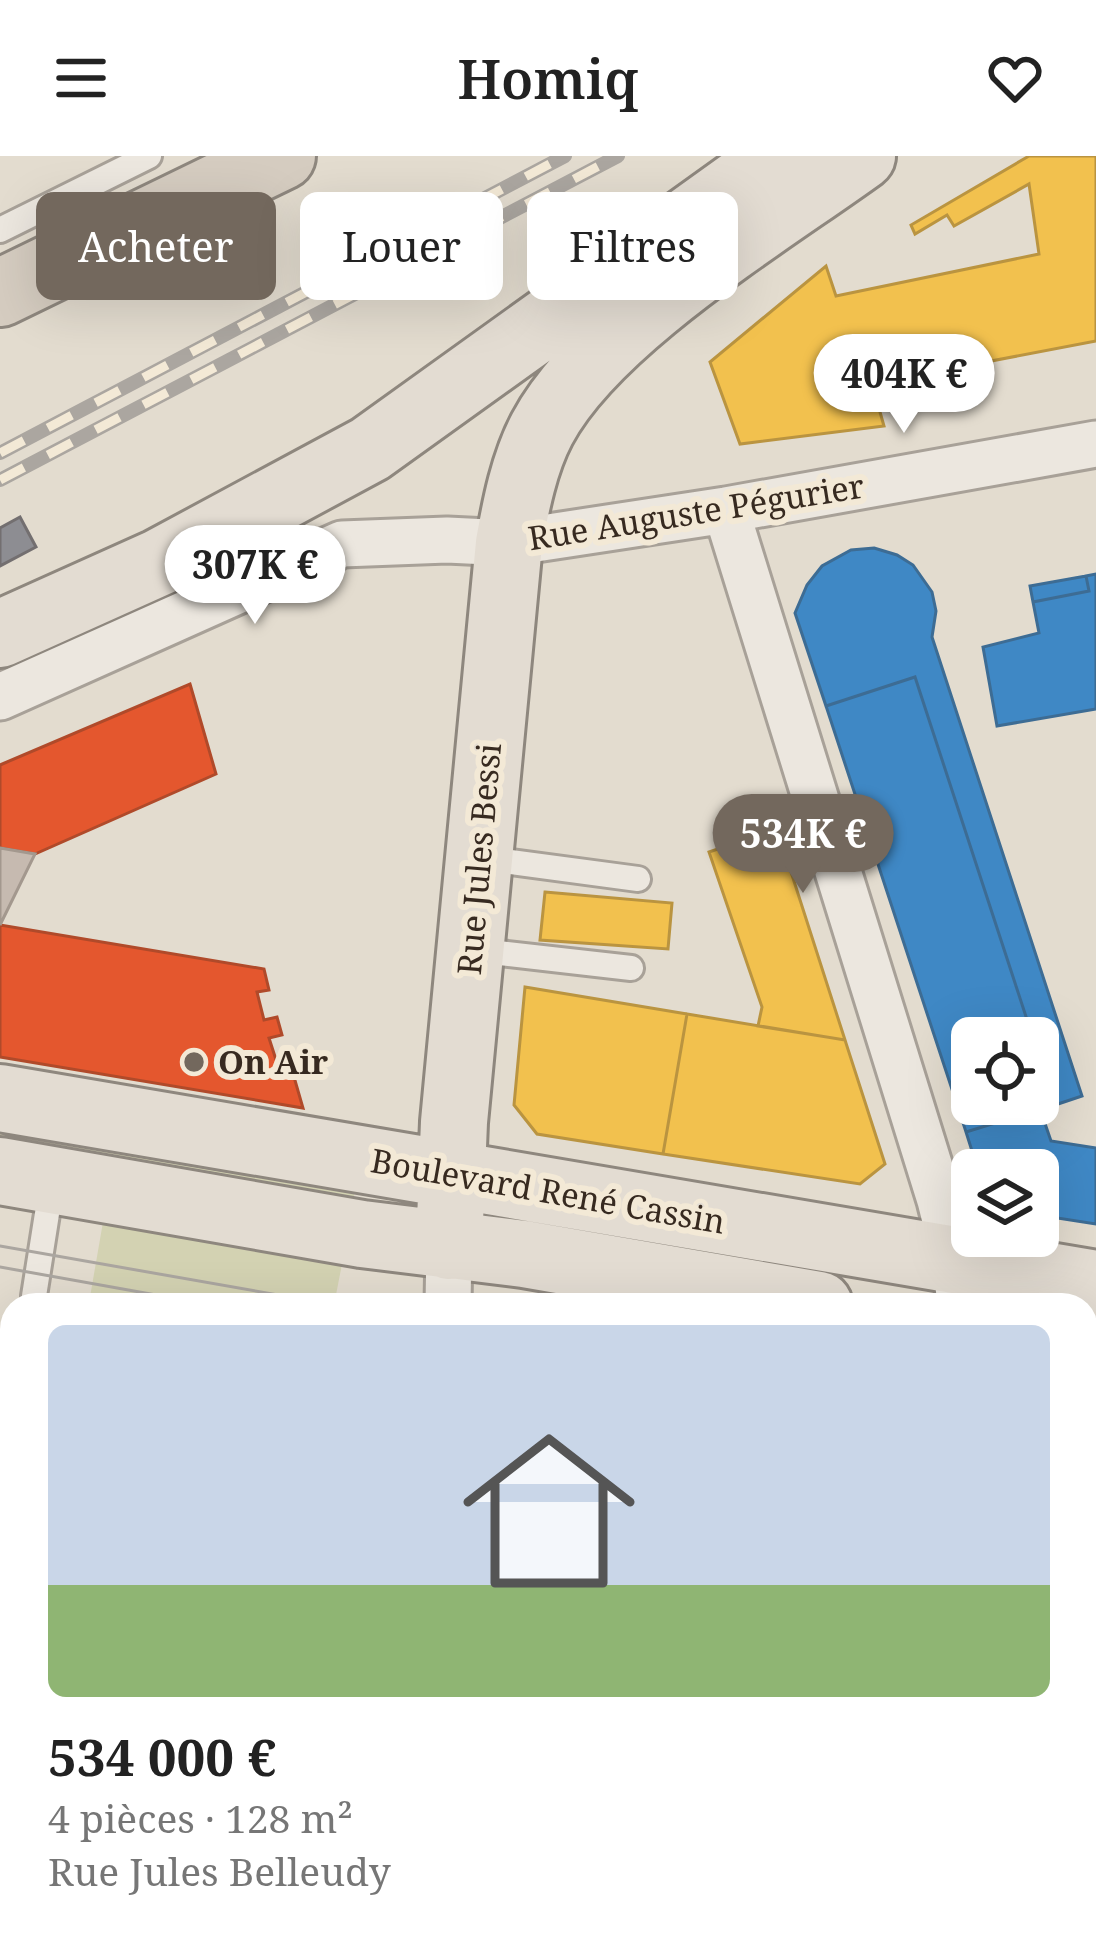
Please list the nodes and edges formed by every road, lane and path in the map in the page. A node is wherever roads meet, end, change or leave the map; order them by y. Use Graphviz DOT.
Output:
graph roads {
  1 [pos="149,156"];
  2 [pos="282,156"];
  3 [pos="778,156"];
  4 [pos="862,156"];
  5 [pos="0,230"];
  6 [pos="0,293"];
  7 [pos="1096,444"];
  8 [pos="726,510"];
  9 [pos="508,543"];
  10 [pos="0,634"];
  11 [pos="0,697"];
  12 [pos="479,858"];
  13 [pos="638,878"];
  14 [pos="470,950"];
  15 [pos="631,968"];
  16 [pos="0,1098"];
  17 [pos="26,1175"];
  18 [pos="450,1175"];
  19 [pos="449,1275"];
  20 [pos="960,1282"];
  21 [pos="1096,1284"];
  22 [pos="36,1293"];
  23 [pos="750,1293"];
  1 -- 5 [label="lane"];
  2 -- 6 [label="highway"];
  3 -- 10 [label="main road"];
  4 -- 9 [label="main road, Rue Jules Bessi"];
  7 -- 8 [label="street, Rue Auguste Pégurier"];
  8 -- 9 [label="street, Rue Auguste Pégurier"];
  8 -- 20 [label="street"];
  9 -- 11 [label="street, Rue Auguste Pégurier"];
  9 -- 12 [label="main road, Rue Jules Bessi"];
  12 -- 13 [label="lane"];
  12 -- 14 [label="main road, Rue Jules Bessi"];
  14 -- 15 [label="lane"];
  14 -- 18 [label="main road, Rue Jules Bessi"];
  16 -- 18 [label="main road, Boulevard René Cassin"];
  17 -- 19 [label="main road, Boulevard René Cassin"];
  17 -- 22 [label="lane"];
  18 -- 19 [label="main road, Rue Jules Bessi"];
  18 -- 20 [label="main road, Boulevard René Cassin"];
  19 -- 23 [label="main road, Boulevard René Cassin"];
  20 -- 21 [label="main road, Boulevard René Cassin"];
}
